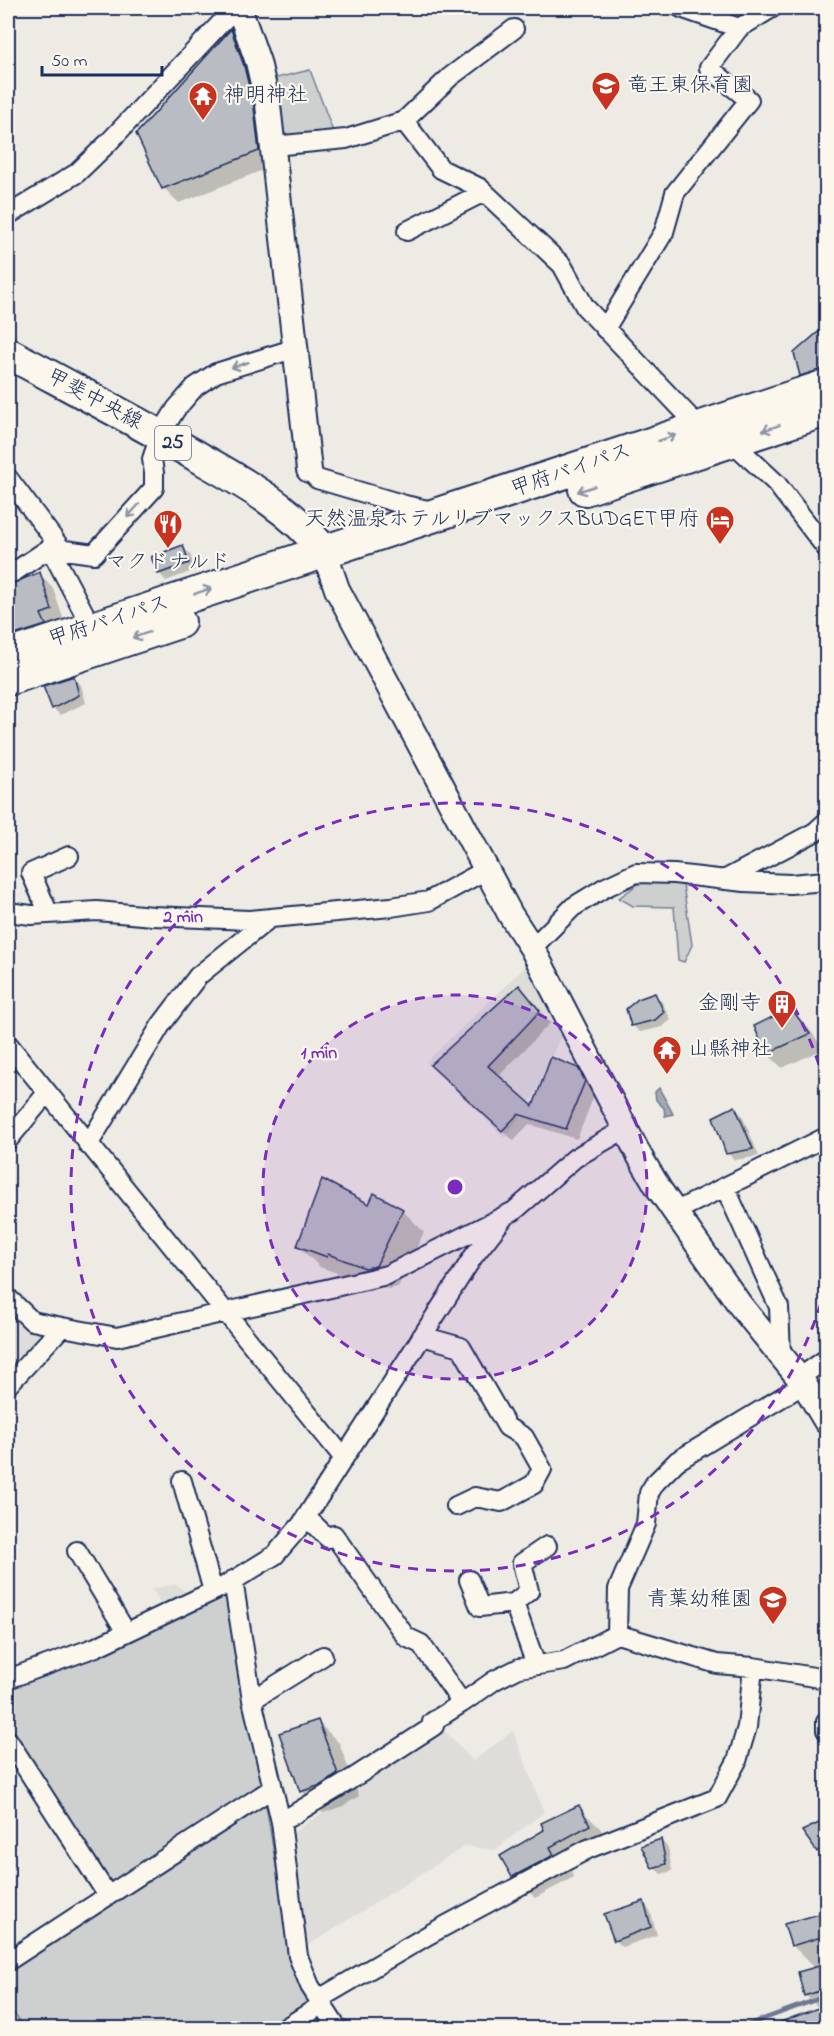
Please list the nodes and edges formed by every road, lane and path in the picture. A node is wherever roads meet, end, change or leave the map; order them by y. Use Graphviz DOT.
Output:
graph roads {
  1 [pos="237,8"];
  2 [pos="681,8"];
  3 [pos="772,8"];
  4 [pos="739,28"];
  5 [pos="514,29"];
  6 [pos="404,121"];
  7 [pos="273,146"];
  8 [pos="484,192"];
  9 [pos="8,215"];
  10 [pos="406,231"];
  11 [pos="605,329"];
  12 [pos="296,348"];
  13 [pos="8,353"];
  14 [pos="826,386"];
  15 [pos="826,410"];
  16 [pos="699,428"];
  17 [pos="160,435"];
  18 [pos="731,441"];
  19 [pos="309,470"];
  20 [pos="8,478"];
  21 [pos="434,516"];
  22 [pos="826,548"];
  23 [pos="56,549"];
  24 [pos="328,561"];
  25 [pos="8,574"];
  26 [pos="92,628"];
  27 [pos="8,656"];
  28 [pos="8,679"];
  29 [pos="826,822"];
  30 [pos="69,856"];
  31 [pos="486,870"];
  32 [pos="724,880"];
  33 [pos="826,881"];
  34 [pos="8,912"];
  35 [pos="49,914"];
  36 [pos="270,918"];
  37 [pos="532,948"];
  38 [pos="8,1044"];
  39 [pos="47,1093"];
  40 [pos="625,1129"];
  41 [pos="826,1137"];
  42 [pos="8,1140"];
  43 [pos="88,1144"];
  44 [pos="726,1187"];
  45 [pos="674,1212"];
  46 [pos="505,1216"];
  47 [pos="8,1298"];
  48 [pos="226,1311"];
  49 [pos="62,1327"];
  50 [pos="422,1336"];
  51 [pos="781,1354"];
  52 [pos="826,1359"];
  53 [pos="801,1381"];
  54 [pos="8,1385"];
  55 [pos="826,1421"];
  56 [pos="343,1457"];
  57 [pos="182,1481"];
  58 [pos="456,1506"];
  59 [pos="306,1517"];
  60 [pos="547,1546"];
  61 [pos="77,1551"];
  62 [pos="233,1580"];
  63 [pos="469,1580"];
  64 [pos="213,1591"];
  65 [pos="514,1603"];
  66 [pos="126,1632"];
  67 [pos="617,1634"];
  68 [pos="323,1656"];
  69 [pos="536,1665"];
  70 [pos="753,1667"];
  71 [pos="8,1679"];
  72 [pos="826,1679"];
  73 [pos="252,1700"];
  74 [pos="462,1703"];
  75 [pos="826,1722"];
  76 [pos="826,1730"];
  77 [pos="8,1740"];
  78 [pos="273,1788"];
  79 [pos="281,1822"];
  80 [pos="108,1896"];
  81 [pos="8,1961"];
  82 [pos="321,2002"];
  83 [pos="285,2028"];
  84 [pos="337,2028"];
  1 -- 7 [label="street"];
  1 -- 9 [label="street"];
  2 -- 4 [label="street"];
  3 -- 4 [label="street"];
  4 -- 11 [label="street"];
  5 -- 6 [label="street"];
  6 -- 7 [label="street"];
  6 -- 8 [label="street"];
  7 -- 12 [label="street"];
  8 -- 10 [label="street"];
  8 -- 11 [label="street"];
  11 -- 16 [label="street"];
  12 -- 17 [label="street, one-way"];
  12 -- 19 [label="street"];
  13 -- 17 [label="main road, 甲斐中央線 / 25"];
  14 -- 16 [label="highway, 甲府バイパス"];
  15 -- 18 [label="highway, 甲府バイパス, one-way"];
  21 -- 16 [label="highway, 甲府バイパス, one-way"];
  17 -- 23 [label="street, one-way"];
  17 -- 24 [label="main road, 甲斐中央線 / 25"];
  18 -- 22 [label="street"];
  18 -- 24 [label="highway, 甲府バイパス, one-way"];
  19 -- 21 [label="street"];
  20 -- 23 [label="street"];
  21 -- 24 [label="highway, 甲府バイパス"];
  23 -- 25 [label="street"];
  23 -- 26 [label="street"];
  26 -- 24 [label="highway, 甲府バイパス, one-way"];
  24 -- 28 [label="highway, 甲府バイパス, one-way"];
  24 -- 31 [label="street"];
  26 -- 27 [label="highway, 甲府バイパス"];
  29 -- 32 [label="street"];
  30 -- 35 [label="street"];
  31 -- 36 [label="street"];
  31 -- 37 [label="street"];
  32 -- 33 [label="street"];
  32 -- 37 [label="street"];
  34 -- 35 [label="street"];
  35 -- 36 [label="street"];
  36 -- 43 [label="street"];
  37 -- 40 [label="street"];
  38 -- 39 [label="street"];
  39 -- 42 [label="street"];
  39 -- 43 [label="street"];
  40 -- 45 [label="street"];
  40 -- 46 [label="street"];
  41 -- 44 [label="street"];
  43 -- 48 [label="street"];
  44 -- 45 [label="street"];
  44 -- 51 [label="street"];
  45 -- 51 [label="street"];
  46 -- 48 [label="street"];
  46 -- 50 [label="street"];
  47 -- 49 [label="street"];
  48 -- 49 [label="street"];
  48 -- 56 [label="street"];
  49 -- 54 [label="street"];
  50 -- 56 [label="street"];
  50 -- 58 [label="street"];
  51 -- 53 [label="street"];
  52 -- 53 [label="street"];
  53 -- 55 [label="street"];
  53 -- 67 [label="street"];
  56 -- 59 [label="street"];
  57 -- 64 [label="street"];
  59 -- 62 [label="street"];
  59 -- 74 [label="street"];
  60 -- 65 [label="street"];
  61 -- 66 [label="street"];
  62 -- 64 [label="street"];
  62 -- 73 [label="street"];
  63 -- 65 [label="street"];
  64 -- 66 [label="street"];
  65 -- 69 [label="street"];
  66 -- 71 [label="street"];
  67 -- 69 [label="street"];
  67 -- 70 [label="street"];
  68 -- 73 [label="street"];
  69 -- 74 [label="street"];
  70 -- 72 [label="street"];
  70 -- 82 [label="street"];
  73 -- 78 [label="street"];
  74 -- 79 [label="street"];
  75 -- 76 [label="street"];
  77 -- 80 [label="street"];
  78 -- 79 [label="street"];
  78 -- 80 [label="street"];
  79 -- 82 [label="street"];
  80 -- 81 [label="street"];
  82 -- 83 [label="street"];
  82 -- 84 [label="street"];
}
